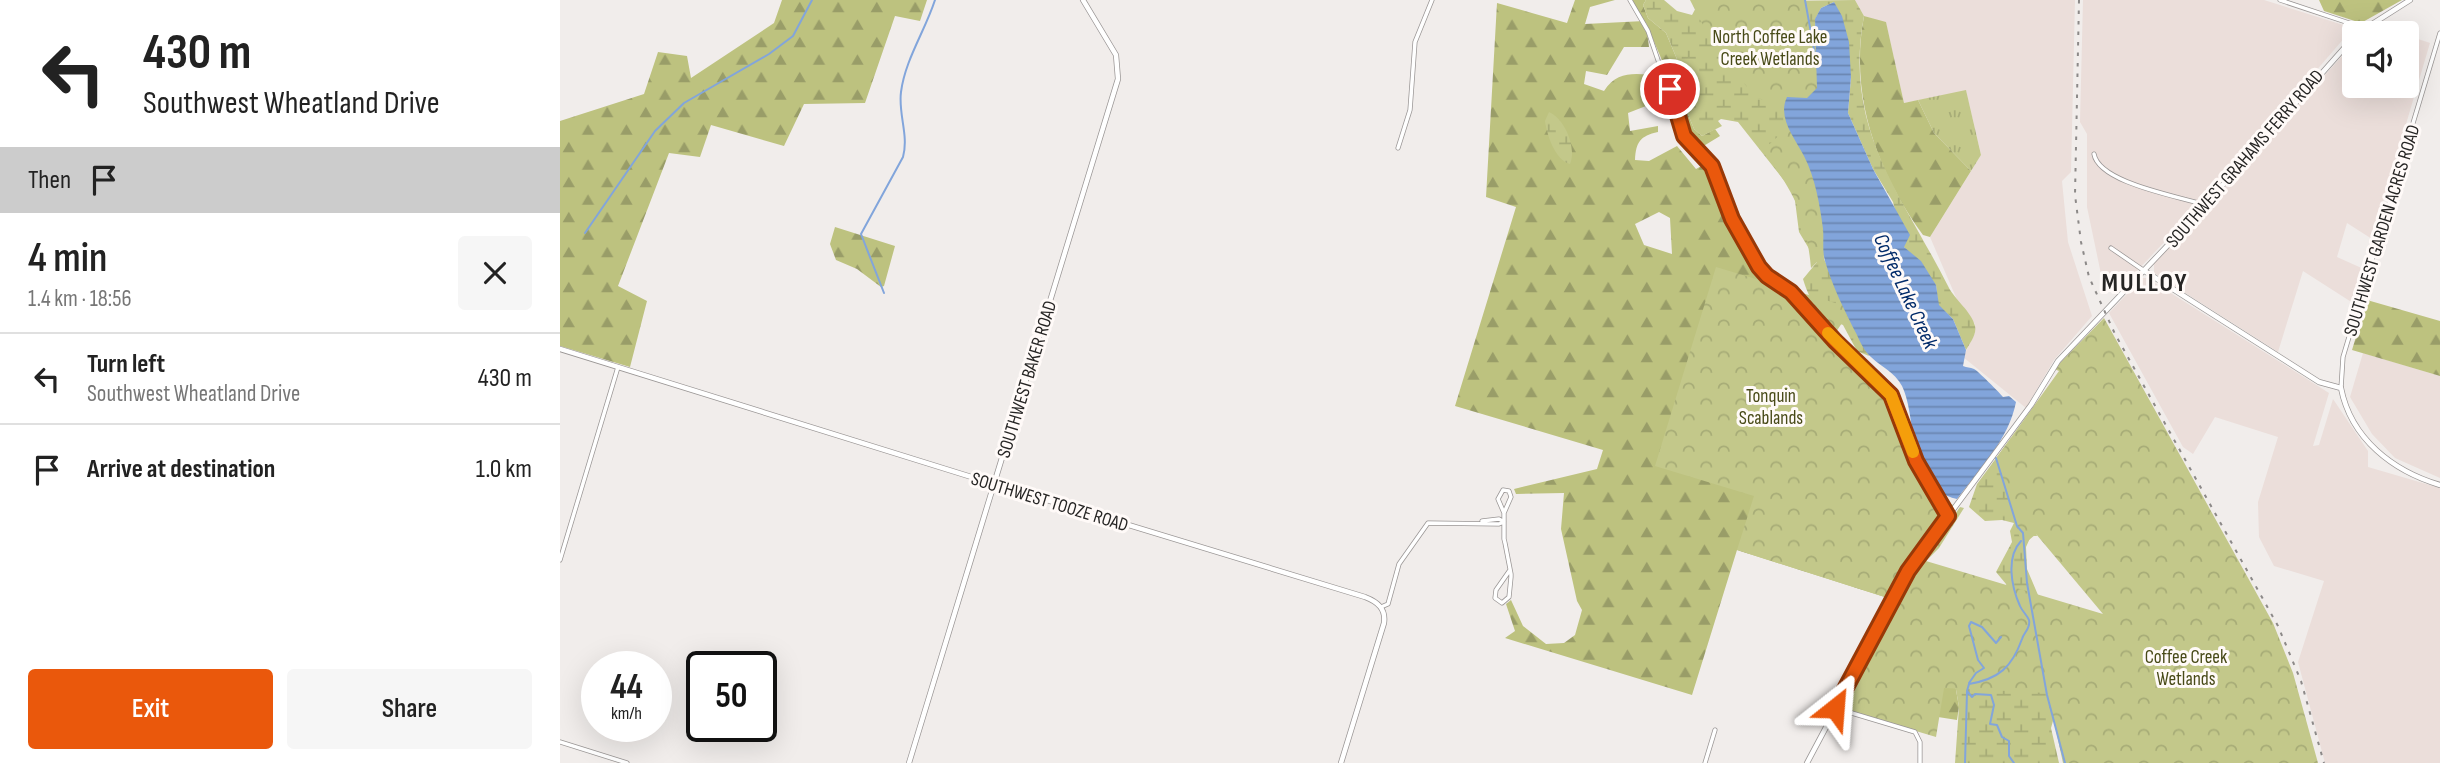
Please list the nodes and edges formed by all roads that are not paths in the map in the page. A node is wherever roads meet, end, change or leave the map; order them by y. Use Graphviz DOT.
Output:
graph roads {
  1 [pos="1083,0"];
  2 [pos="1432,0"];
  3 [pos="1630,0"];
  4 [pos="2280,0"];
  5 [pos="2410,0"];
  6 [pos="2343,21"];
  7 [pos="2376,21"];
  8 [pos="2440,33"];
  9 [pos="2342,51"];
  10 [pos="1398,148"];
  11 [pos="2094,154"];
  12 [pos="2205,205"];
  13 [pos="2111,248"];
  14 [pos="2143,270"];
  15 [pos="560,349"];
  16 [pos="618,367"];
  17 [pos="2341,388"];
  18 [pos="994,484"];
  19 [pos="2440,485"];
  20 [pos="1504,513"];
  21 [pos="1948,516"];
  22 [pos="1504,522"];
  23 [pos="560,560"];
  24 [pos="1510,570"];
  25 [pos="1381,607"];
  26 [pos="1835,708"];
  27 [pos="1715,730"];
  28 [pos="560,742"];
  29 [pos="627,763"];
  30 [pos="909,763"];
  31 [pos="1341,763"];
  32 [pos="1706,763"];
  33 [pos="1807,763"];
  34 [pos="1920,763"];
  1 -- 18 [label="main road, SOUTHWEST BAKER ROAD"];
  2 -- 10 [label="street"];
  3 -- 21 [label="street"];
  4 -- 6 [label="street"];
  5 -- 7 [label="main road, SOUTHWEST GRAHAMS FERRY ROAD"];
  8 -- 17 [label="street, SOUTHWEST GARDEN ACRES ROAD"];
  9 -- 12 [label="main road, SOUTHWEST GRAHAMS FERRY ROAD"];
  11 -- 12 [label="street"];
  12 -- 14 [label="main road, SOUTHWEST GRAHAMS FERRY ROAD"];
  13 -- 14 [label="street"];
  14 -- 17 [label="main road"];
  14 -- 21 [label="main road, SOUTHWEST GRAHAMS FERRY ROAD"];
  15 -- 16 [label="main road, SOUTHWEST TOOZE ROAD"];
  16 -- 18 [label="main road, SOUTHWEST TOOZE ROAD"];
  16 -- 23 [label="street"];
  17 -- 19 [label="main road"];
  18 -- 25 [label="main road, SOUTHWEST TOOZE ROAD"];
  18 -- 30 [label="main road, SOUTHWEST BAKER ROAD"];
  20 -- 20 [label="street"];
  20 -- 22 [label="street"];
  21 -- 26 [label="main road, SOUTHWEST GRAHAMS FERRY ROAD"];
  22 -- 24 [label="street"];
  22 -- 25 [label="street"];
  24 -- 24 [label="street"];
  25 -- 31 [label="main road"];
  26 -- 33 [label="main road, SOUTHWEST GRAHAMS FERRY ROAD"];
  26 -- 34 [label="street"];
  27 -- 32 [label="street"];
  28 -- 29 [label="street"];
}
